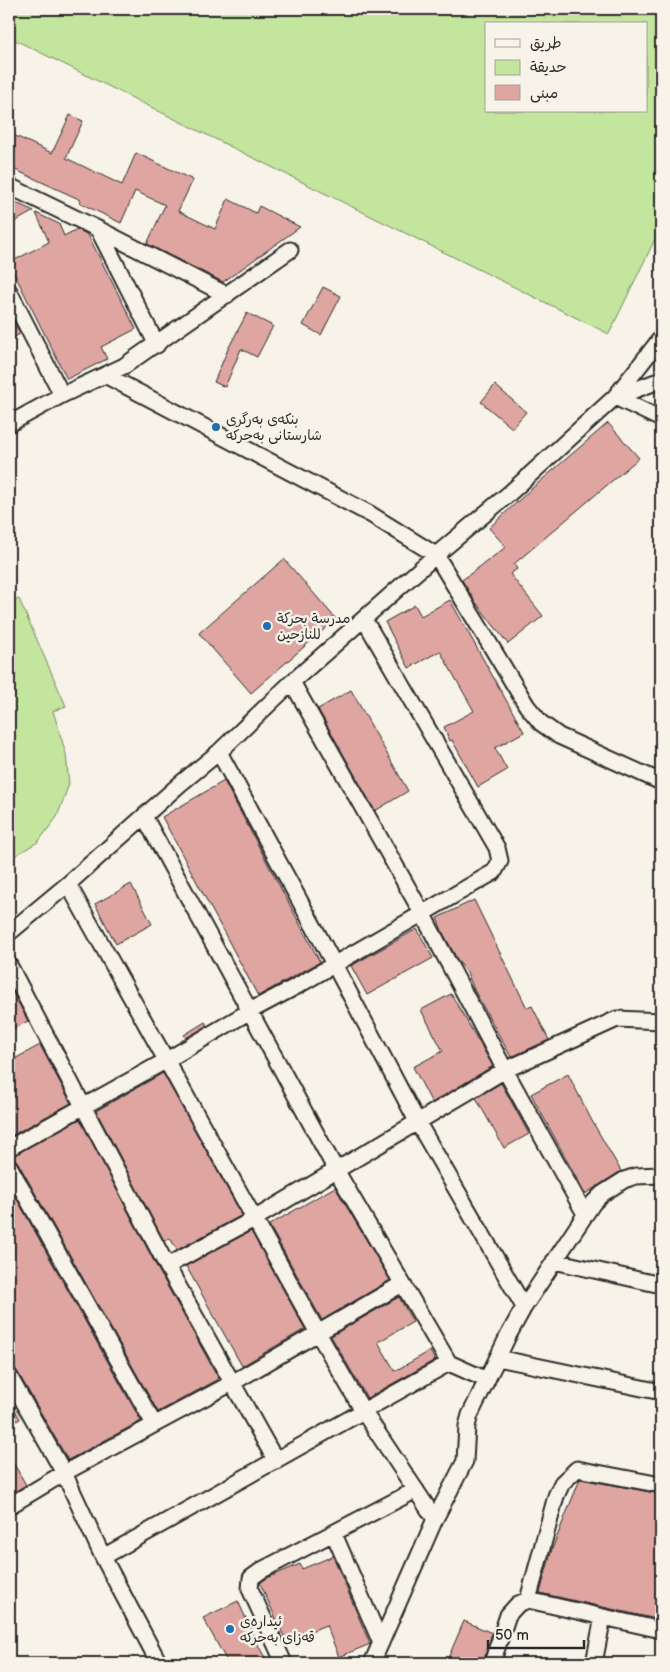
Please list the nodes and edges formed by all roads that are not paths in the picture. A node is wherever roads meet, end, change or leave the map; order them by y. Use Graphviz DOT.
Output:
graph roads {
  1 [pos="9,186"];
  2 [pos="98,228"];
  3 [pos="290,250"];
  4 [pos="9,291"];
  5 [pos="227,295"];
  6 [pos="661,338"];
  7 [pos="157,344"];
  8 [pos="107,376"];
  9 [pos="661,380"];
  10 [pos="62,395"];
  11 [pos="615,397"];
  12 [pos="661,419"];
  13 [pos="9,424"];
  14 [pos="436,555"];
  15 [pos="364,619"];
  16 [pos="292,682"];
  17 [pos="219,752"];
  18 [pos="661,782"];
  19 [pos="144,816"];
  20 [pos="68,884"];
  21 [pos="422,913"];
  22 [pos="9,933"];
  23 [pos="334,964"];
  24 [pos="9,965"];
  25 [pos="250,1011"];
  26 [pos="661,1021"];
  27 [pos="167,1060"];
  28 [pos="505,1070"];
  29 [pos="84,1107"];
  30 [pos="418,1123"];
  31 [pos="9,1148"];
  32 [pos="9,1166"];
  33 [pos="336,1170"];
  34 [pos="661,1175"];
  35 [pos="585,1214"];
  36 [pos="254,1219"];
  37 [pos="554,1261"];
  38 [pos="167,1266"];
  39 [pos="402,1284"];
  40 [pos="661,1285"];
  41 [pos="524,1307"];
  42 [pos="318,1333"];
  43 [pos="498,1358"];
  44 [pos="449,1363"];
  45 [pos="9,1376"];
  46 [pos="487,1380"];
  47 [pos="232,1383"];
  48 [pos="661,1392"];
  49 [pos="363,1411"];
  50 [pos="154,1424"];
  51 [pos="276,1461"];
  52 [pos="64,1473"];
  53 [pos="661,1485"];
  54 [pos="416,1490"];
  55 [pos="9,1506"];
  56 [pos="435,1519"];
  57 [pos="334,1534"];
  58 [pos="103,1557"];
  59 [pos="528,1600"];
  60 [pos="603,1617"];
  61 [pos="661,1630"];
  62 [pos="381,1643"];
  63 [pos="159,1663"];
  64 [pos="284,1663"];
  65 [pos="372,1663"];
  66 [pos="492,1663"];
  67 [pos="594,1663"];
  1 -- 2 [label="street"];
  2 -- 5 [label="street"];
  2 -- 7 [label="street"];
  3 -- 5 [label="street"];
  4 -- 10 [label="street"];
  5 -- 7 [label="street"];
  6 -- 11 [label="street"];
  7 -- 8 [label="street"];
  8 -- 10 [label="street"];
  8 -- 14 [label="street"];
  9 -- 11 [label="street"];
  10 -- 13 [label="street"];
  11 -- 12 [label="street"];
  11 -- 14 [label="street"];
  14 -- 15 [label="street"];
  14 -- 18 [label="street"];
  15 -- 16 [label="street"];
  15 -- 21 [label="street"];
  16 -- 17 [label="street"];
  16 -- 21 [label="street"];
  17 -- 19 [label="street"];
  17 -- 23 [label="street"];
  19 -- 20 [label="street"];
  19 -- 25 [label="street"];
  20 -- 22 [label="street"];
  20 -- 27 [label="street"];
  21 -- 23 [label="street"];
  21 -- 28 [label="street"];
  23 -- 25 [label="street"];
  23 -- 30 [label="street"];
  24 -- 29 [label="street"];
  25 -- 27 [label="street"];
  25 -- 33 [label="street"];
  26 -- 28 [label="street"];
  27 -- 29 [label="street"];
  27 -- 36 [label="street"];
  28 -- 30 [label="street"];
  28 -- 35 [label="street"];
  29 -- 31 [label="street"];
  29 -- 38 [label="street"];
  30 -- 33 [label="street"];
  30 -- 41 [label="street"];
  32 -- 50 [label="street"];
  33 -- 36 [label="street"];
  33 -- 39 [label="street"];
  34 -- 35 [label="street"];
  35 -- 37 [label="street"];
  36 -- 38 [label="street"];
  36 -- 42 [label="street"];
  37 -- 40 [label="street"];
  37 -- 41 [label="street"];
  38 -- 47 [label="street"];
  39 -- 42 [label="street"];
  39 -- 44 [label="street"];
  41 -- 43 [label="street"];
  42 -- 47 [label="street"];
  42 -- 49 [label="street"];
  43 -- 46 [label="street"];
  43 -- 48 [label="street"];
  44 -- 46 [label="street"];
  44 -- 49 [label="street"];
  45 -- 52 [label="street"];
  46 -- 56 [label="street"];
  47 -- 50 [label="street"];
  47 -- 51 [label="street"];
  49 -- 51 [label="street"];
  49 -- 54 [label="street"];
  50 -- 52 [label="street"];
  51 -- 58 [label="street"];
  52 -- 55 [label="street"];
  52 -- 58 [label="street"];
  53 -- 59 [label="street"];
  54 -- 56 [label="street"];
  54 -- 57 [label="street"];
  56 -- 62 [label="street"];
  57 -- 62 [label="street"];
  57 -- 64 [label="street"];
  58 -- 63 [label="street"];
  59 -- 60 [label="street"];
  59 -- 66 [label="street"];
  60 -- 61 [label="street"];
  60 -- 67 [label="street"];
  62 -- 65 [label="street"];
}
